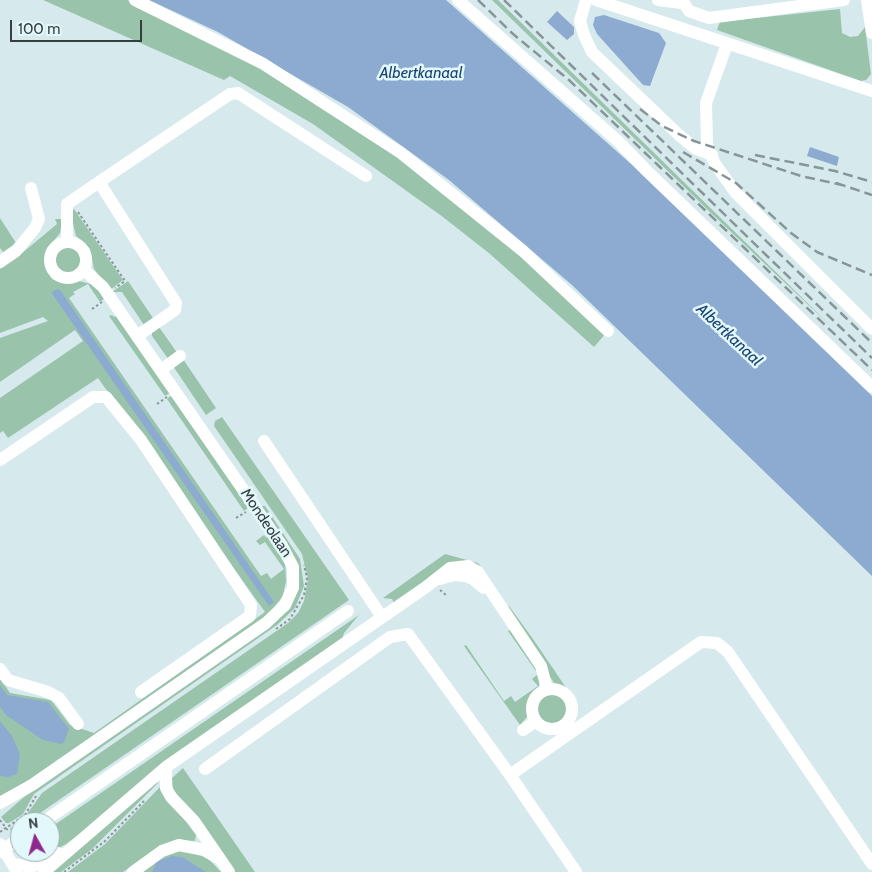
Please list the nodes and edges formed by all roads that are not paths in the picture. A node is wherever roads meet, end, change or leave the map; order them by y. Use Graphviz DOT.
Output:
graph roads {
  1 [pos="135,0"];
  2 [pos="458,0"];
  3 [pos="586,0"];
  4 [pos="596,0"];
  5 [pos="658,0"];
  6 [pos="844,0"];
  7 [pos="867,0"];
  8 [pos="682,1"];
  9 [pos="872,33"];
  10 [pos="727,44"];
  11 [pos="872,91"];
  12 [pos="712,155"];
  13 [pos="366,176"];
  14 [pos="99,182"];
  15 [pos="31,188"];
  16 [pos="67,242"];
  17 [pos="0,262"];
  18 [pos="84,270"];
  19 [pos="872,329"];
  20 [pos="608,331"];
  21 [pos="137,336"];
  22 [pos="180,356"];
  23 [pos="161,370"];
  24 [pos="872,387"];
  25 [pos="264,441"];
  26 [pos="0,460"];
  27 [pos="348,611"];
  28 [pos="382,617"];
  29 [pos="0,669"];
  30 [pos="547,689"];
  31 [pos="140,692"];
  32 [pos="536,721"];
  33 [pos="78,724"];
  34 [pos="523,730"];
  35 [pos="166,767"];
  36 [pos="205,769"];
  37 [pos="510,774"];
  38 [pos="34,790"];
  39 [pos="0,803"];
  40 [pos="57,812"];
  41 [pos="0,813"];
  42 [pos="82,840"];
  43 [pos="1,849"];
  44 [pos="221,860"];
  45 [pos="872,864"];
  46 [pos="16,870"];
  47 [pos="44,872"];
  48 [pos="132,872"];
  49 [pos="229,872"];
  50 [pos="576,872"];
  1 -- 20 [label="street"];
  2 -- 24 [label="street"];
  3 -- 12 [label="street"];
  4 -- 10 [label="street"];
  5 -- 8 [label="street"];
  6 -- 8 [label="street"];
  7 -- 9 [label="street"];
  10 -- 11 [label="street"];
  10 -- 12 [label="street"];
  12 -- 19 [label="street"];
  13 -- 14 [label="street"];
  14 -- 16 [label="street"];
  14 -- 21 [label="street"];
  15 -- 17 [label="street"];
  16 -- 18 [label="street"];
  16 -- 18 [label="street"];
  18 -- 21 [label="street, Mondeolaan"];
  21 -- 23 [label="street, Mondeolaan"];
  22 -- 23 [label="street"];
  23 -- 38 [label="street, Mondeolaan"];
  25 -- 28 [label="street"];
  26 -- 31 [label="street"];
  27 -- 40 [label="street"];
  28 -- 30 [label="street"];
  28 -- 35 [label="street"];
  29 -- 33 [label="street"];
  30 -- 32 [label="street"];
  30 -- 32 [label="street"];
  32 -- 34 [label="street"];
  35 -- 42 [label="street"];
  35 -- 44 [label="street"];
  36 -- 37 [label="street"];
  37 -- 45 [label="street"];
  37 -- 50 [label="street"];
  38 -- 39 [label="street"];
  38 -- 41 [label="street"];
  42 -- 46 [label="street"];
  42 -- 47 [label="street"];
  43 -- 46 [label="street"];
  44 -- 48 [label="street"];
  44 -- 49 [label="street"];
}
